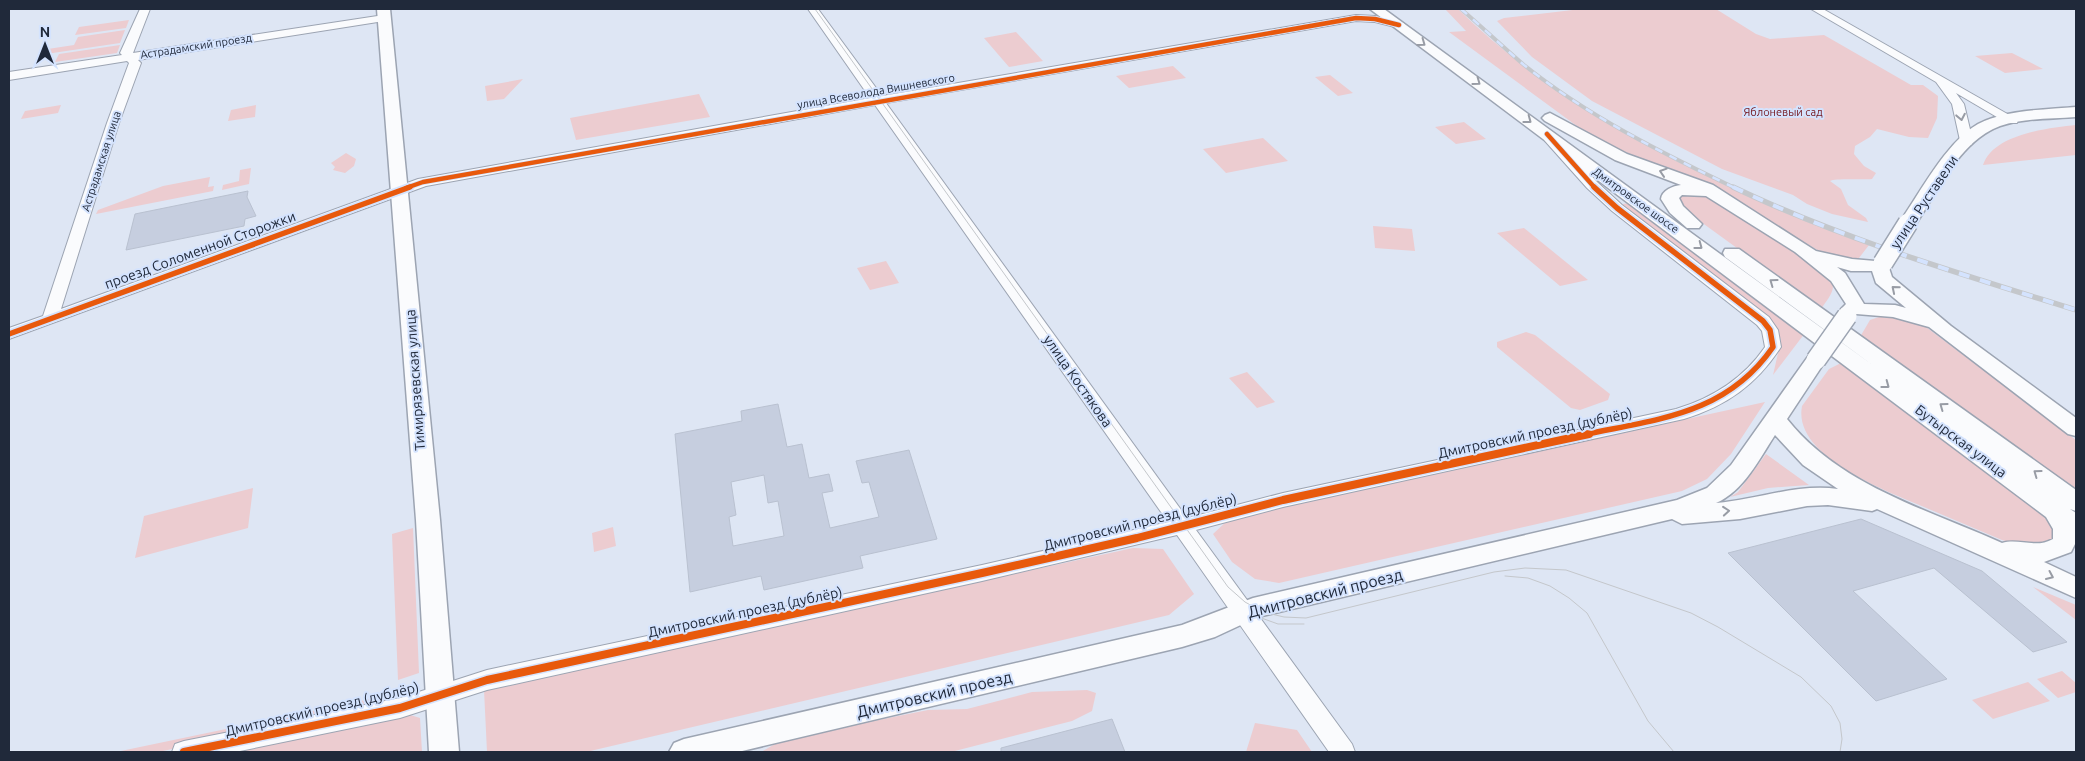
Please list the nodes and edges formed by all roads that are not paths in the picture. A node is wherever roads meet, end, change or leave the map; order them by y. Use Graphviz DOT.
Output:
graph roads {
  1 [pos="145,9"];
  2 [pos="813,9"];
  3 [pos="1367,9"];
  4 [pos="1378,9"];
  5 [pos="1390,9"];
  6 [pos="1398,9"];
  7 [pos="1816,9"];
  8 [pos="383,13"];
  9 [pos="1356,18"];
  10 [pos="1398,25"];
  11 [pos="1443,41"];
  12 [pos="129,56"];
  13 [pos="1925,71"];
  14 [pos="9,76"];
  15 [pos="1506,87"];
  16 [pos="1970,96"];
  17 [pos="878,100"];
  18 [pos="2076,112"];
  19 [pos="2038,116"];
  20 [pos="2012,120"];
  21 [pos="1548,126"];
  22 [pos="1966,142"];
  23 [pos="400,190"];
  24 [pos="1723,200"];
  25 [pos="1693,224"];
  26 [pos="1801,248"];
  27 [pos="1881,264"];
  28 [pos="1851,309"];
  29 [pos="50,319"];
  30 [pos="1944,330"];
  31 [pos="9,334"];
  32 [pos="1850,348"];
  33 [pos="1816,360"];
  34 [pos="1775,419"];
  35 [pos="2076,429"];
  36 [pos="2064,498"];
  37 [pos="1899,508"];
  38 [pos="1642,518"];
  39 [pos="1180,526"];
  40 [pos="2076,526"];
  41 [pos="1958,534"];
  42 [pos="2076,588"];
  43 [pos="1244,612"];
  44 [pos="439,695"];
  45 [pos="184,752"];
  46 [pos="444,752"];
  47 [pos="684,752"];
  48 [pos="1344,752"];
  1 -- 12 [label="street, Астрадамская улица"];
  2 -- 17 [label="street, улица Костякова"];
  3 -- 9 [label="street, улица Всеволода Вишневского"];
  4 -- 5 [label="street"];
  4 -- 10 [label="main road, Дмитровское шоссе"];
  6 -- 11 [label="main road"];
  7 -- 13 [label="street"];
  8 -- 12 [label="street, Астрадамский проезд"];
  8 -- 23 [label="main road, Тимирязевская улица"];
  9 -- 10 [label="street, улица Всеволода Вишневского"];
  9 -- 17 [label="street, улица Всеволода Вишневского"];
  10 -- 21 [label="main road, Дмитровское шоссе, one-way"];
  12 -- 14 [label="street, Астрадамский проезд"];
  12 -- 29 [label="street, Астрадамская улица"];
  13 -- 16 [label="street"];
  13 -- 22 [label="street, one-way"];
  15 -- 21 [label="main road, Дмитровское шоссе"];
  16 -- 19 [label="street"];
  16 -- 20 [label="street"];
  17 -- 23 [label="street, улица Всеволода Вишневского"];
  17 -- 39 [label="street, улица Костякова"];
  18 -- 19 [label="main road, улица Руставели"];
  19 -- 20 [label="main road, улица Руставели"];
  20 -- 22 [label="main road, улица Руставели"];
  24 -- 21 [label="main road, one-way"];
  21 -- 25 [label="main road, Дмитровское шоссе"];
  21 -- 32 [label="main road, Дмитровское шоссе, one-way"];
  21 -- 39 [label="street, Дмитровский проезд (дублёр)"];
  22 -- 27 [label="main road, улица Руставели, bridge"];
  23 -- 29 [label="street, проезд Соломенной Сторожки"];
  23 -- 44 [label="main road, Тимирязевская улица"];
  24 -- 25 [label="main road"];
  24 -- 26 [label="main road"];
  32 -- 25 [label="main road, Дмитровское шоссе, one-way"];
  26 -- 27 [label="main road"];
  26 -- 28 [label="main road"];
  27 -- 28 [label="main road, улица Руставели"];
  30 -- 27 [label="main road, one-way"];
  28 -- 30 [label="main road"];
  28 -- 33 [label="main road, улица Руставели, bridge"];
  29 -- 31 [label="street, проезд Соломенной Сторожки"];
  30 -- 35 [label="main road"];
  32 -- 36 [label="main road, Бутырская улица"];
  33 -- 34 [label="main road, Дмитровский проезд"];
  34 -- 37 [label="main road"];
  34 -- 38 [label="main road, Дмитровский проезд"];
  36 -- 40 [label="main road, Бутырская улица"];
  36 -- 41 [label="main road"];
  38 -- 37 [label="main road, one-way"];
  37 -- 41 [label="main road"];
  38 -- 43 [label="main road, Дмитровский проезд"];
  39 -- 43 [label="street, улица Костякова"];
  39 -- 44 [label="street, Дмитровский проезд (дублёр)"];
  41 -- 42 [label="main road, one-way"];
  43 -- 47 [label="main road, Дмитровский проезд"];
  43 -- 48 [label="street, улица Костякова"];
  44 -- 45 [label="street, Дмитровский проезд (дублёр)"];
  44 -- 46 [label="main road, Тимирязевская улица"];
}
